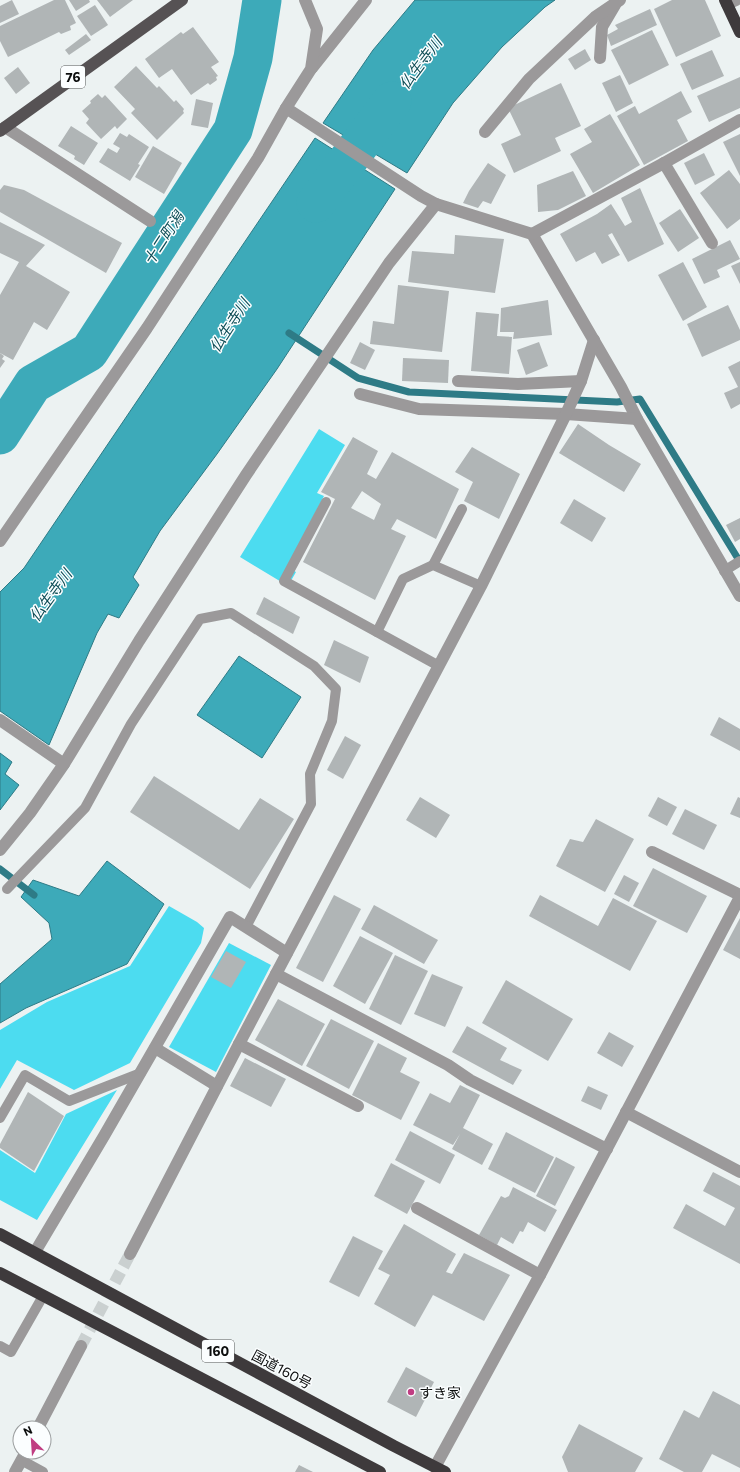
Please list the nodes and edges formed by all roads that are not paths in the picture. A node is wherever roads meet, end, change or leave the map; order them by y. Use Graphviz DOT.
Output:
graph roads {
  1 [pos="182,0"];
  2 [pos="305,0"];
  3 [pos="366,0"];
  4 [pos="618,1"];
  5 [pos="729,1"];
  6 [pos="740,32"];
  7 [pos="600,58"];
  8 [pos="311,69"];
  9 [pos="286,108"];
  10 [pos="740,120"];
  11 [pos="2,129"];
  12 [pos="485,132"];
  13 [pos="664,163"];
  14 [pos="436,204"];
  15 [pos="150,220"];
  16 [pos="532,234"];
  17 [pos="712,243"];
  18 [pos="594,340"];
  19 [pos="458,381"];
  20 [pos="581,382"];
  21 [pos="360,394"];
  22 [pos="566,414"];
  23 [pos="637,419"];
  24 [pos="326,502"];
  25 [pos="462,509"];
  26 [pos="0,541"];
  27 [pos="740,561"];
  28 [pos="433,565"];
  29 [pos="724,571"];
  30 [pos="481,586"];
  31 [pos="740,595"];
  32 [pos="377,632"];
  33 [pos="438,666"];
  34 [pos="0,720"];
  35 [pos="64,764"];
  36 [pos="0,850"];
  37 [pos="652,852"];
  38 [pos="7,889"];
  39 [pos="740,896"];
  40 [pos="246,927"];
  41 [pos="287,953"];
  42 [pos="276,974"];
  43 [pos="239,1044"];
  44 [pos="155,1048"];
  45 [pos="141,1073"];
  46 [pos="216,1086"];
  47 [pos="358,1106"];
  48 [pos="626,1112"];
  49 [pos="0,1118"];
  50 [pos="607,1149"];
  51 [pos="740,1172"];
  52 [pos="417,1208"];
  53 [pos="0,1234"];
  54 [pos="35,1252"];
  55 [pos="130,1254"];
  56 [pos="0,1273"];
  57 [pos="540,1275"];
  58 [pos="43,1296"];
  59 [pos="0,1346"];
  60 [pos="81,1346"];
  61 [pos="42,1420"];
  62 [pos="22,1460"];
  63 [pos="29,1460"];
  64 [pos="440,1470"];
  65 [pos="15,1472"];
  66 [pos="43,1472"];
  67 [pos="380,1472"];
  1 -- 11 [label="main road, 76"];
  2 -- 8 [label="street"];
  3 -- 8 [label="street"];
  4 -- 7 [label="street"];
  4 -- 12 [label="street"];
  5 -- 6 [label="highway"];
  8 -- 9 [label="street"];
  9 -- 14 [label="street"];
  9 -- 26 [label="street"];
  10 -- 13 [label="street"];
  11 -- 15 [label="street"];
  13 -- 16 [label="street"];
  13 -- 17 [label="street"];
  14 -- 16 [label="street"];
  14 -- 35 [label="street"];
  16 -- 18 [label="street"];
  18 -- 20 [label="street"];
  18 -- 23 [label="street"];
  19 -- 20 [label="street"];
  20 -- 22 [label="street"];
  21 -- 22 [label="street"];
  22 -- 23 [label="street"];
  22 -- 30 [label="street"];
  23 -- 29 [label="street"];
  24 -- 32 [label="lane"];
  25 -- 28 [label="lane"];
  27 -- 29 [label="lane"];
  28 -- 30 [label="lane"];
  28 -- 32 [label="lane"];
  29 -- 31 [label="street"];
  30 -- 33 [label="street"];
  32 -- 33 [label="lane"];
  33 -- 41 [label="street"];
  34 -- 35 [label="street"];
  35 -- 36 [label="street"];
  37 -- 39 [label="street"];
  38 -- 40 [label="lane"];
  39 -- 48 [label="street"];
  40 -- 41 [label="street"];
  40 -- 44 [label="street"];
  41 -- 42 [label="street"];
  42 -- 43 [label="street"];
  42 -- 50 [label="street"];
  43 -- 46 [label="street"];
  43 -- 47 [label="street"];
  44 -- 45 [label="street"];
  44 -- 46 [label="street"];
  45 -- 49 [label="lane"];
  45 -- 54 [label="street"];
  46 -- 55 [label="street"];
  48 -- 50 [label="street"];
  48 -- 51 [label="street"];
  50 -- 57 [label="street"];
  52 -- 57 [label="street"];
  53 -- 54 [label="highway, 国道160号 / 160"];
  54 -- 64 [label="highway, 国道160号 / 160"];
  56 -- 58 [label="highway, 160"];
  57 -- 64 [label="street"];
  58 -- 59 [label="lane"];
  58 -- 67 [label="highway, 160"];
  60 -- 61 [label="street"];
  62 -- 65 [label="street"];
  63 -- 66 [label="lane"];
}
